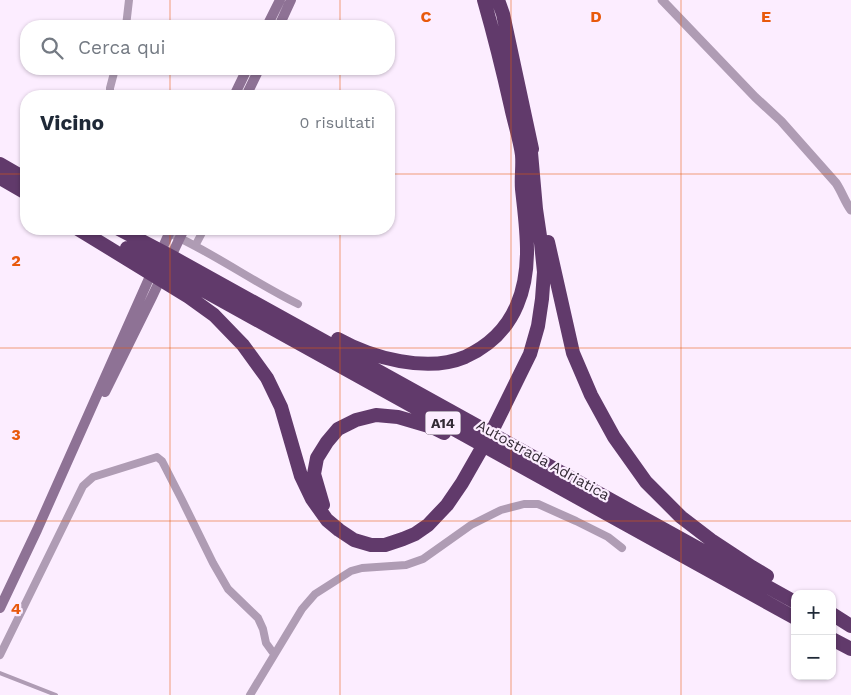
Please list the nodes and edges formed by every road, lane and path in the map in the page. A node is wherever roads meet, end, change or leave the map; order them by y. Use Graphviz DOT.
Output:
graph roads {
  1 [pos="129,0"];
  2 [pos="280,0"];
  3 [pos="291,0"];
  4 [pos="484,0"];
  5 [pos="498,0"];
  6 [pos="662,0"];
  7 [pos="127,20"];
  8 [pos="270,20"];
  9 [pos="282,20"];
  10 [pos="113,75"];
  11 [pos="244,75"];
  12 [pos="256,75"];
  13 [pos="110,90"];
  14 [pos="237,90"];
  15 [pos="249,90"];
  16 [pos="530,141"];
  17 [pos="522,154"];
  18 [pos="0,164"];
  19 [pos="0,178"];
  20 [pos="20,184"];
  21 [pos="20,186"];
  22 [pos="536,209"];
  23 [pos="851,210"];
  24 [pos="88,235"];
  25 [pos="103,235"];
  26 [pos="130,235"];
  27 [pos="168,235"];
  28 [pos="172,235"];
  29 [pos="181,235"];
  30 [pos="201,235"];
  31 [pos="195,246"];
  32 [pos="174,258"];
  33 [pos="298,304"];
  34 [pos="588,504"];
  35 [pos="328,520"];
  36 [pos="37,530"];
  37 [pos="622,548"];
  38 [pos="791,590"];
  39 [pos="791,600"];
  40 [pos="0,608"];
  41 [pos="791,616"];
  42 [pos="836,617"];
  43 [pos="836,624"];
  44 [pos="851,626"];
  45 [pos="851,633"];
  46 [pos="836,641"];
  47 [pos="851,649"];
  48 [pos="274,654"];
  49 [pos="0,655"];
  50 [pos="0,673"];
  51 [pos="56,695"];
  52 [pos="250,695"];
  1 -- 7 [label="street"];
  2 -- 8 [label="main road"];
  3 -- 9 [label="main road"];
  4 -- 17 [label="highway"];
  5 -- 16 [label="highway"];
  6 -- 23 [label="street"];
  10 -- 13 [label="street"];
  11 -- 14 [label="main road"];
  12 -- 15 [label="main road"];
  16 -- 22 [label="highway"];
  16 -- 38 [label="highway"];
  17 -- 22 [label="highway"];
  17 -- 32 [label="highway"];
  18 -- 20 [label="highway"];
  19 -- 21 [label="highway"];
  22 -- 35 [label="highway"];
  24 -- 35 [label="highway"];
  25 -- 34 [label="highway, Autostrada Adriatica / A14"];
  26 -- 32 [label="highway, Autostrada Adriatica / A14"];
  27 -- 36 [label="main road"];
  28 -- 31 [label="street"];
  29 -- 36 [label="main road"];
  30 -- 31 [label="street"];
  31 -- 33 [label="street"];
  32 -- 39 [label="highway, Autostrada Adriatica / A14"];
  34 -- 35 [label="highway"];
  34 -- 41 [label="highway, Autostrada Adriatica / A14"];
  36 -- 40 [label="main road"];
  37 -- 48 [label="street"];
  42 -- 44 [label="highway"];
  43 -- 45 [label="highway"];
  46 -- 47 [label="highway"];
  48 -- 49 [label="street"];
  48 -- 52 [label="street"];
  50 -- 51 [label="lane"];
}
